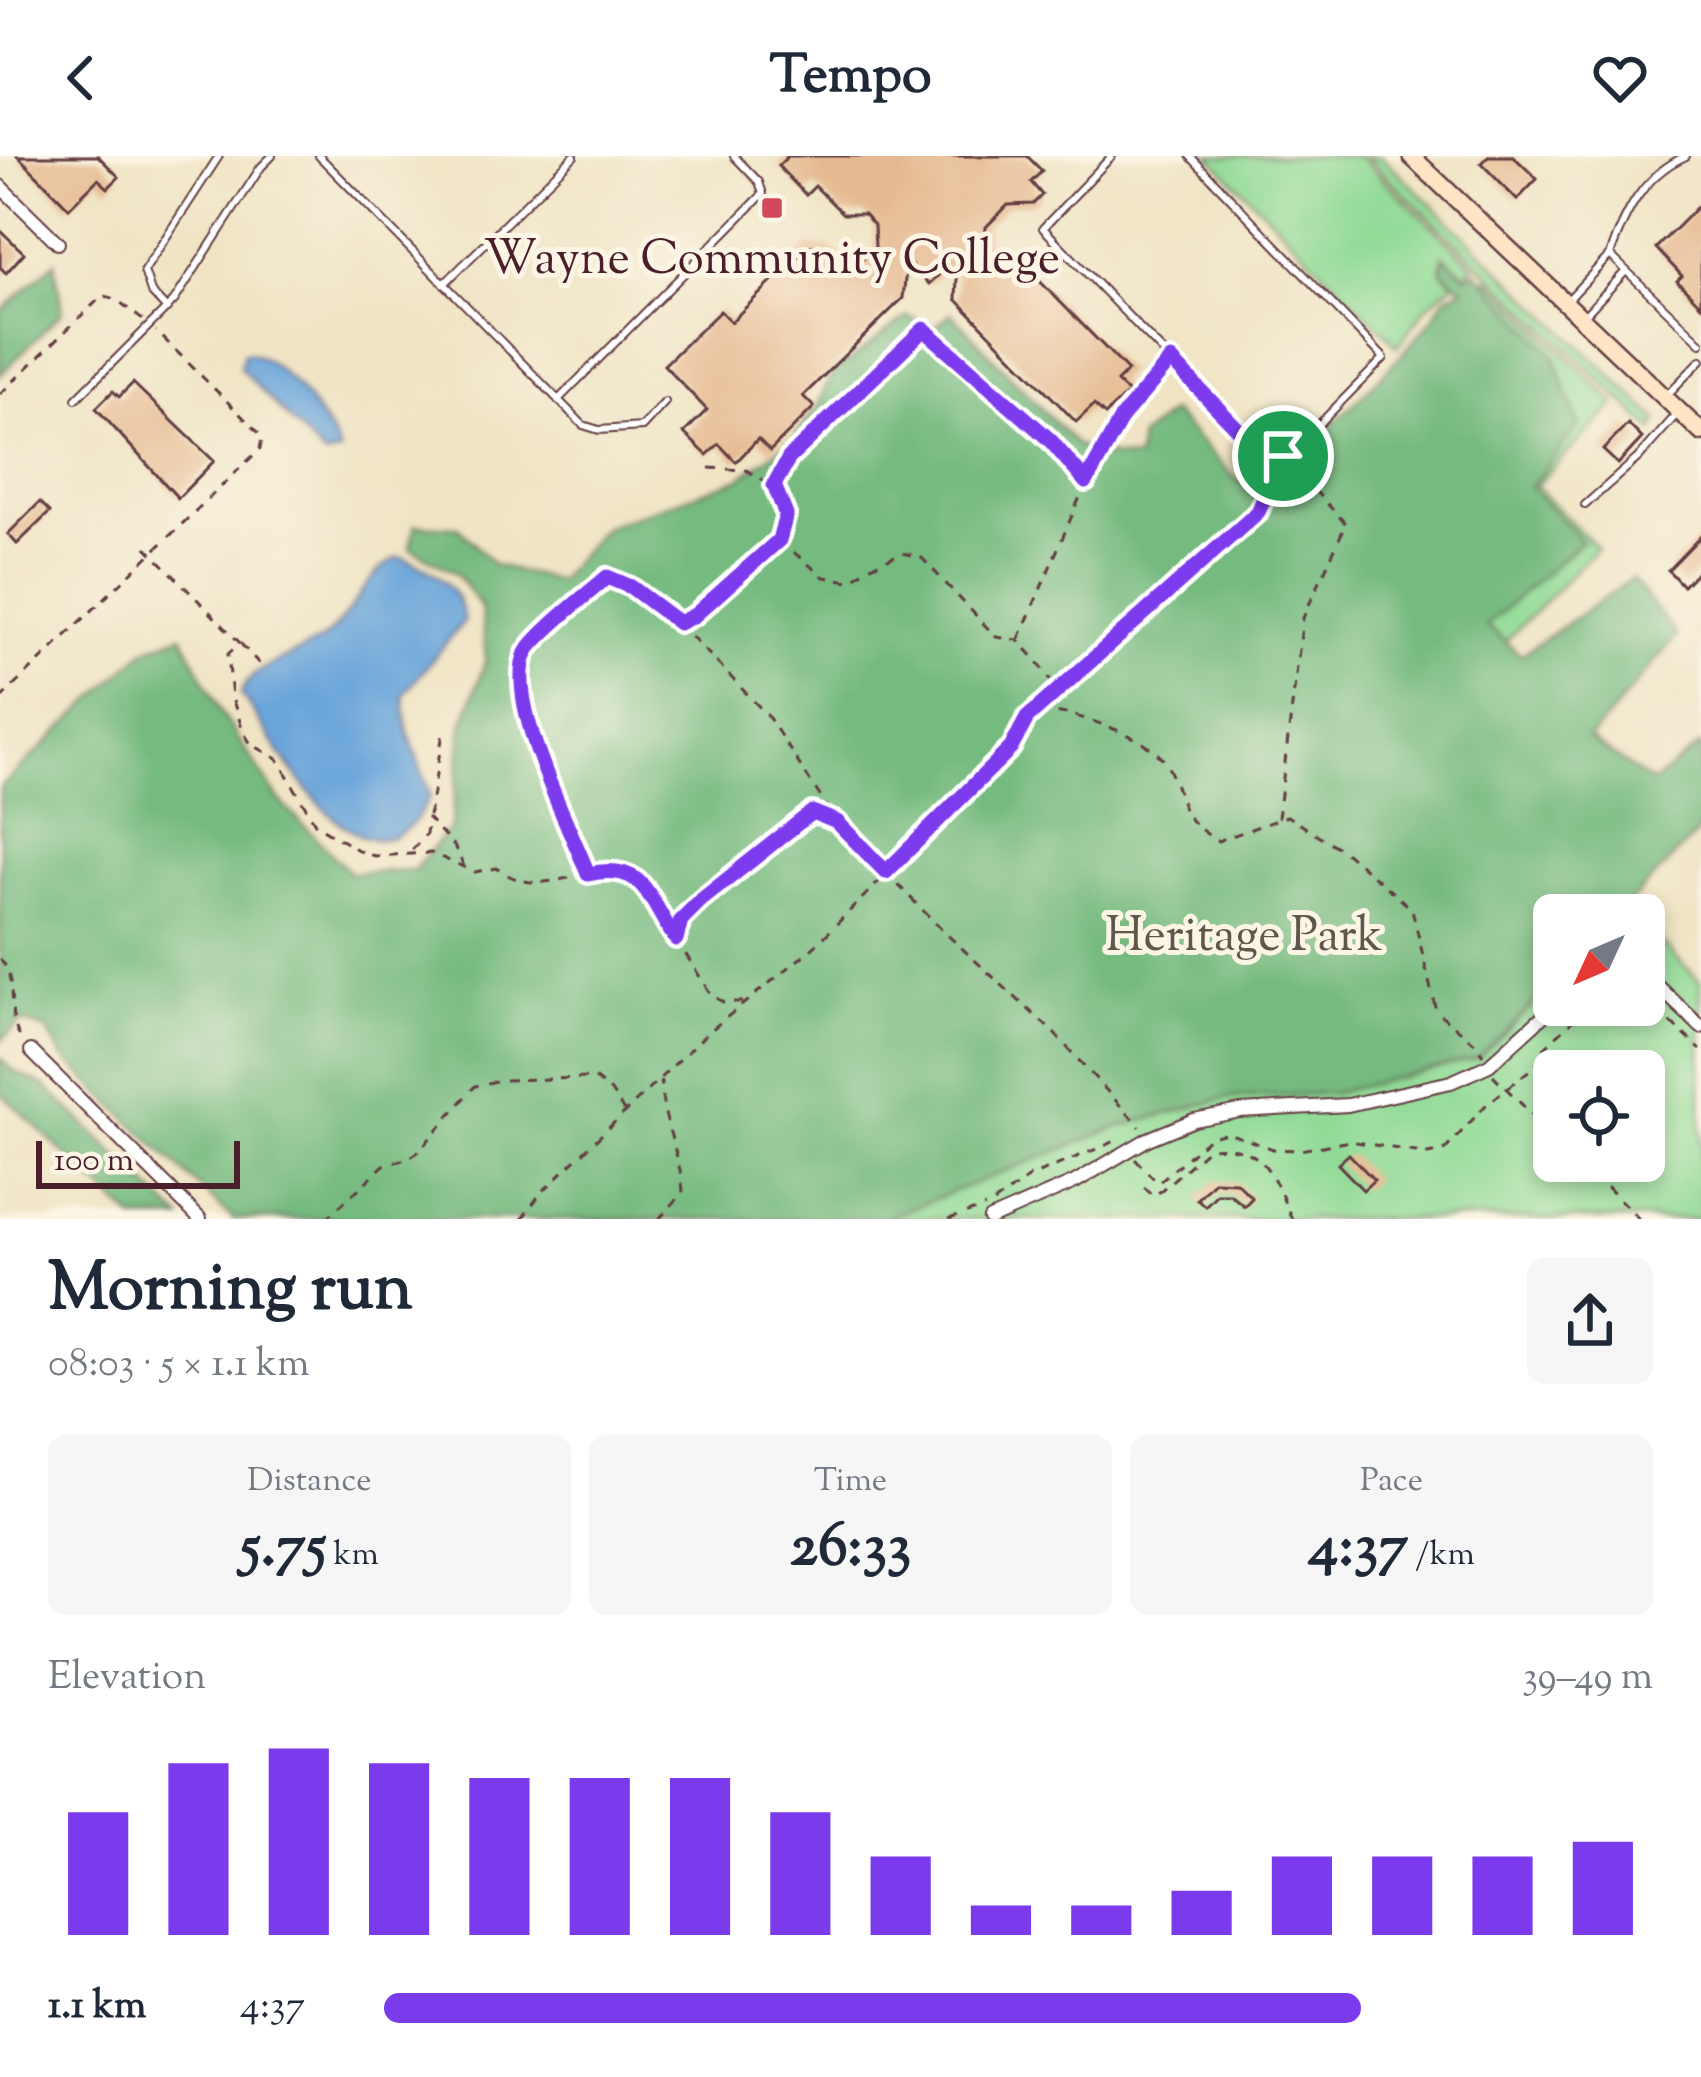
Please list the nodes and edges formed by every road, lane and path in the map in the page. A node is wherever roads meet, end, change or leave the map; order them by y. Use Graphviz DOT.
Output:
graph roads {
  1 [pos="219,156"];
  2 [pos="272,156"];
  3 [pos="319,156"];
  4 [pos="574,156"];
  5 [pos="734,156"];
  6 [pos="1112,156"];
  7 [pos="1190,156"];
  8 [pos="1411,156"];
  9 [pos="1685,156"];
  10 [pos="0,186"];
  11 [pos="58,243"];
  12 [pos="1610,255"];
  13 [pos="1625,272"];
  14 [pos="444,284"];
  15 [pos="1565,303"];
  16 [pos="166,309"];
  17 [pos="1581,318"];
  18 [pos="150,325"];
  19 [pos="1701,343"];
  20 [pos="1171,360"];
  21 [pos="1701,360"];
  22 [pos="0,394"];
  23 [pos="1665,398"];
  24 [pos="76,399"];
  25 [pos="558,400"];
  26 [pos="665,402"];
  27 [pos="1679,412"];
  28 [pos="1701,432"];
  29 [pos="1283,456"];
  30 [pos="709,468"];
  31 [pos="1086,482"];
  32 [pos="774,485"];
  33 [pos="1585,505"];
  34 [pos="779,540"];
  35 [pos="146,547"];
  36 [pos="152,552"];
  37 [pos="679,623"];
  38 [pos="1018,640"];
  39 [pos="239,643"];
  40 [pos="264,668"];
  41 [pos="1057,691"];
  42 [pos="0,699"];
  43 [pos="1055,710"];
  44 [pos="1035,711"];
  45 [pos="443,733"];
  46 [pos="428,818"];
  47 [pos="1278,818"];
  48 [pos="837,822"];
  49 [pos="411,852"];
  50 [pos="465,868"];
  51 [pos="886,872"];
  52 [pos="588,874"];
  53 [pos="676,939"];
  54 [pos="0,959"];
  55 [pos="1665,993"];
  56 [pos="723,1002"];
  57 [pos="744,1002"];
  58 [pos="1665,1017"];
  59 [pos="726,1018"];
  60 [pos="1533,1025"];
  61 [pos="1566,1026"];
  62 [pos="1701,1027"];
  63 [pos="1701,1050"];
  64 [pos="31,1051"];
  65 [pos="1489,1065"];
  66 [pos="661,1079"];
  67 [pos="1505,1090"];
  68 [pos="625,1112"];
  69 [pos="1533,1117"];
  70 [pos="1148,1138"];
  71 [pos="1130,1150"];
  72 [pos="1196,1153"];
  73 [pos="1603,1182"];
  74 [pos="1161,1185"];
  75 [pos="1144,1187"];
  76 [pos="200,1219"];
  77 [pos="326,1219"];
  78 [pos="522,1219"];
  79 [pos="658,1219"];
  80 [pos="949,1219"];
  81 [pos="990,1219"];
  82 [pos="1292,1219"];
  83 [pos="1639,1219"];
  1 -- 16 [label="lane"];
  2 -- 16 [label="lane"];
  3 -- 14 [label="lane"];
  4 -- 14 [label="lane"];
  5 -- 25 [label="lane"];
  6 -- 20 [label="lane"];
  7 -- 29 [label="lane"];
  8 -- 15 [label="main road"];
  9 -- 12 [label="lane"];
  10 -- 11 [label="street"];
  12 -- 13 [label="lane"];
  12 -- 15 [label="lane"];
  13 -- 17 [label="lane"];
  13 -- 19 [label="lane"];
  14 -- 25 [label="lane"];
  15 -- 17 [label="main road"];
  16 -- 18 [label="lane"];
  17 -- 23 [label="main road"];
  18 -- 22 [label="path"];
  18 -- 24 [label="lane"];
  18 -- 36 [label="path"];
  20 -- 29 [label="lane"];
  20 -- 31 [label="path"];
  21 -- 23 [label="lane"];
  23 -- 27 [label="main road"];
  25 -- 26 [label="lane"];
  27 -- 28 [label="main road"];
  27 -- 33 [label="lane"];
  29 -- 41 [label="path"];
  29 -- 47 [label="path"];
  30 -- 32 [label="path"];
  31 -- 32 [label="path"];
  31 -- 38 [label="path"];
  32 -- 34 [label="path"];
  34 -- 37 [label="path"];
  34 -- 38 [label="path"];
  35 -- 36 [label="path"];
  36 -- 39 [label="path"];
  36 -- 42 [label="path"];
  37 -- 48 [label="path"];
  37 -- 52 [label="path"];
  38 -- 41 [label="path"];
  39 -- 40 [label="path"];
  39 -- 49 [label="path"];
  41 -- 43 [label="path"];
  41 -- 44 [label="path"];
  43 -- 44 [label="path"];
  43 -- 47 [label="path"];
  44 -- 51 [label="path"];
  45 -- 46 [label="path"];
  46 -- 49 [label="path"];
  46 -- 50 [label="path"];
  47 -- 65 [label="path"];
  48 -- 51 [label="path"];
  48 -- 53 [label="path"];
  49 -- 50 [label="path"];
  50 -- 52 [label="path"];
  51 -- 57 [label="path"];
  51 -- 70 [label="path"];
  52 -- 53 [label="path"];
  53 -- 56 [label="path"];
  54 -- 64 [label="path"];
  55 -- 62 [label="street"];
  56 -- 57 [label="path"];
  56 -- 59 [label="path"];
  57 -- 59 [label="path"];
  58 -- 63 [label="path"];
  59 -- 66 [label="path"];
  60 -- 65 [label="street"];
  61 -- 67 [label="path"];
  64 -- 76 [label="street"];
  65 -- 67 [label="path"];
  65 -- 70 [label="street"];
  66 -- 68 [label="path"];
  66 -- 79 [label="path"];
  67 -- 69 [label="path"];
  67 -- 72 [label="path"];
  68 -- 77 [label="path"];
  68 -- 78 [label="path"];
  70 -- 71 [label="street"];
  71 -- 74 [label="path"];
  71 -- 80 [label="path"];
  71 -- 81 [label="street"];
  72 -- 74 [label="path"];
  72 -- 82 [label="path"];
  73 -- 83 [label="path"];
  74 -- 75 [label="path"];
}
